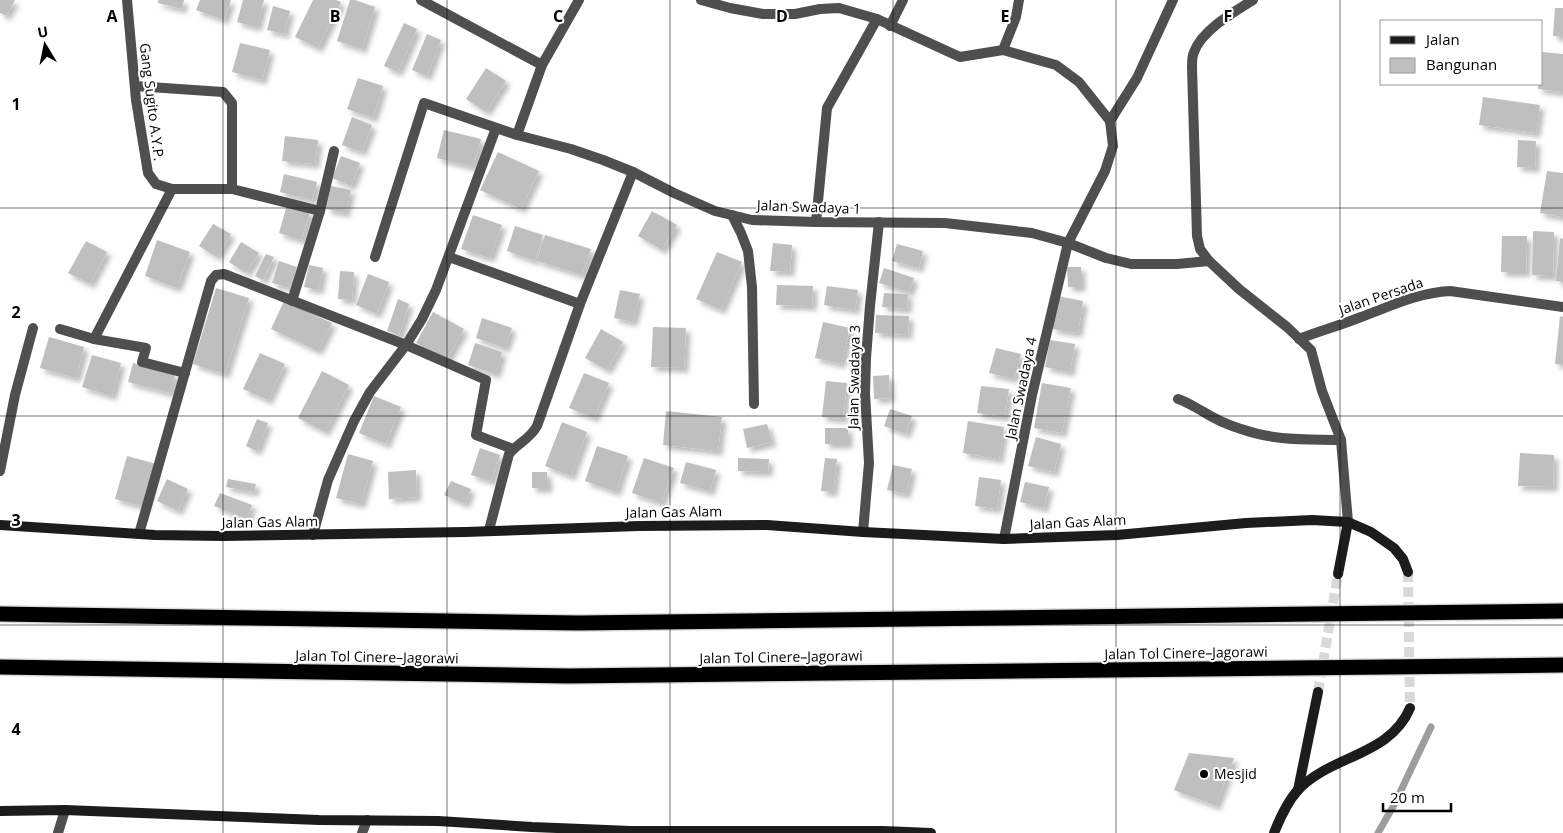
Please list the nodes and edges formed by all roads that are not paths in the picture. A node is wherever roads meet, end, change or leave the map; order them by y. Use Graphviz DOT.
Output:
graph roads {
  1 [pos="127,0"];
  2 [pos="421,0"];
  3 [pos="579,0"];
  4 [pos="701,0"];
  5 [pos="904,0"];
  6 [pos="1019,0"];
  7 [pos="1173,0"];
  8 [pos="1253,0"];
  9 [pos="1243,3"];
  10 [pos="877,19"];
  11 [pos="890,26"];
  12 [pos="1003,50"];
  13 [pos="542,65"];
  14 [pos="135,86"];
  15 [pos="1110,121"];
  16 [pos="496,128"];
  17 [pos="517,135"];
  18 [pos="334,151"];
  19 [pos="633,172"];
  20 [pos="172,189"];
  21 [pos="232,189"];
  22 [pos="320,211"];
  23 [pos="732,215"];
  24 [pos="816,222"];
  25 [pos="879,222"];
  26 [pos="1068,242"];
  27 [pos="375,257"];
  28 [pos="449,257"];
  29 [pos="1209,261"];
  30 [pos="292,301"];
  31 [pos="580,304"];
  32 [pos="1563,307"];
  33 [pos="33,328"];
  34 [pos="60,329"];
  35 [pos="94,339"];
  36 [pos="1299,339"];
  37 [pos="406,345"];
  38 [pos="185,373"];
  39 [pos="1178,399"];
  40 [pos="754,404"];
  41 [pos="1341,440"];
  42 [pos="513,449"];
  43 [pos="0,471"];
  44 [pos="1348,522"];
  45 [pos="0,525"];
  46 [pos="489,530"];
  47 [pos="863,532"];
  48 [pos="139,534"];
  49 [pos="313,535"];
  50 [pos="1004,539"];
  51 [pos="1408,572"];
  52 [pos="1338,574"];
  53 [pos="1563,611"];
  54 [pos="0,614"];
  55 [pos="1563,665"];
  56 [pos="0,666"];
  57 [pos="1318,692"];
  58 [pos="1410,708"];
  59 [pos="1298,790"];
  60 [pos="65,810"];
  61 [pos="0,811"];
  62 [pos="367,820"];
  63 [pos="765,832"];
  64 [pos="58,833"];
  65 [pos="362,833"];
  66 [pos="931,833"];
  67 [pos="1274,833"];
  1 -- 14 [label="street, Gang Sugito A.Y.P."];
  2 -- 13 [label="street"];
  3 -- 13 [label="street"];
  4 -- 10 [label="street"];
  5 -- 11 [label="street"];
  6 -- 12 [label="street"];
  7 -- 15 [label="street"];
  8 -- 9 [label="street"];
  9 -- 29 [label="street"];
  10 -- 11 [label="street"];
  10 -- 24 [label="street"];
  11 -- 12 [label="street"];
  12 -- 15 [label="street"];
  13 -- 17 [label="street"];
  14 -- 20 [label="street, Gang Sugito A.Y.P."];
  14 -- 21 [label="street"];
  15 -- 26 [label="street, Jalan Swadaya 4"];
  16 -- 17 [label="street, Jalan Swadaya 1"];
  16 -- 27 [label="street, Jalan Swadaya 1"];
  16 -- 28 [label="street"];
  17 -- 19 [label="street, Jalan Swadaya 1"];
  18 -- 22 [label="street"];
  19 -- 23 [label="street, Jalan Swadaya 1"];
  19 -- 31 [label="street"];
  20 -- 21 [label="street, Gang Sugito A.Y.P."];
  20 -- 35 [label="street"];
  21 -- 22 [label="street, Gang Sugito A.Y.P."];
  22 -- 30 [label="street"];
  23 -- 24 [label="street, Jalan Swadaya 1"];
  23 -- 40 [label="street"];
  24 -- 25 [label="street, Jalan Swadaya 1"];
  25 -- 26 [label="street, Jalan Swadaya 1"];
  25 -- 47 [label="street, Jalan Swadaya 3"];
  26 -- 29 [label="street, Jalan Swadaya 1"];
  26 -- 50 [label="street, Jalan Swadaya 4"];
  28 -- 31 [label="street"];
  28 -- 37 [label="street"];
  29 -- 36 [label="street"];
  30 -- 37 [label="street"];
  30 -- 38 [label="street"];
  31 -- 42 [label="street"];
  32 -- 36 [label="street, Jalan Persada"];
  33 -- 43 [label="street"];
  34 -- 35 [label="street"];
  35 -- 38 [label="street"];
  36 -- 41 [label="street"];
  37 -- 42 [label="street"];
  37 -- 49 [label="street"];
  38 -- 48 [label="street"];
  39 -- 41 [label="street"];
  41 -- 44 [label="street"];
  42 -- 46 [label="street"];
  44 -- 50 [label="main road, Jalan Gas Alam"];
  44 -- 51 [label="main road, Jalan Gas Alam"];
  44 -- 52 [label="main road"];
  45 -- 48 [label="main road, Jalan Gas Alam"];
  46 -- 47 [label="main road, Jalan Gas Alam"];
  46 -- 49 [label="main road, Jalan Gas Alam"];
  47 -- 50 [label="main road, Jalan Gas Alam"];
  48 -- 49 [label="main road, Jalan Gas Alam"];
  53 -- 54 [label="highway"];
  55 -- 56 [label="highway, Jalan Tol Cinere–Jagorawi"];
  57 -- 59 [label="main road"];
  58 -- 59 [label="main road"];
  59 -- 67 [label="main road"];
  60 -- 61 [label="main road"];
  60 -- 62 [label="main road"];
  60 -- 64 [label="street"];
  62 -- 63 [label="main road"];
  62 -- 65 [label="street"];
  63 -- 66 [label="main road"];
}
